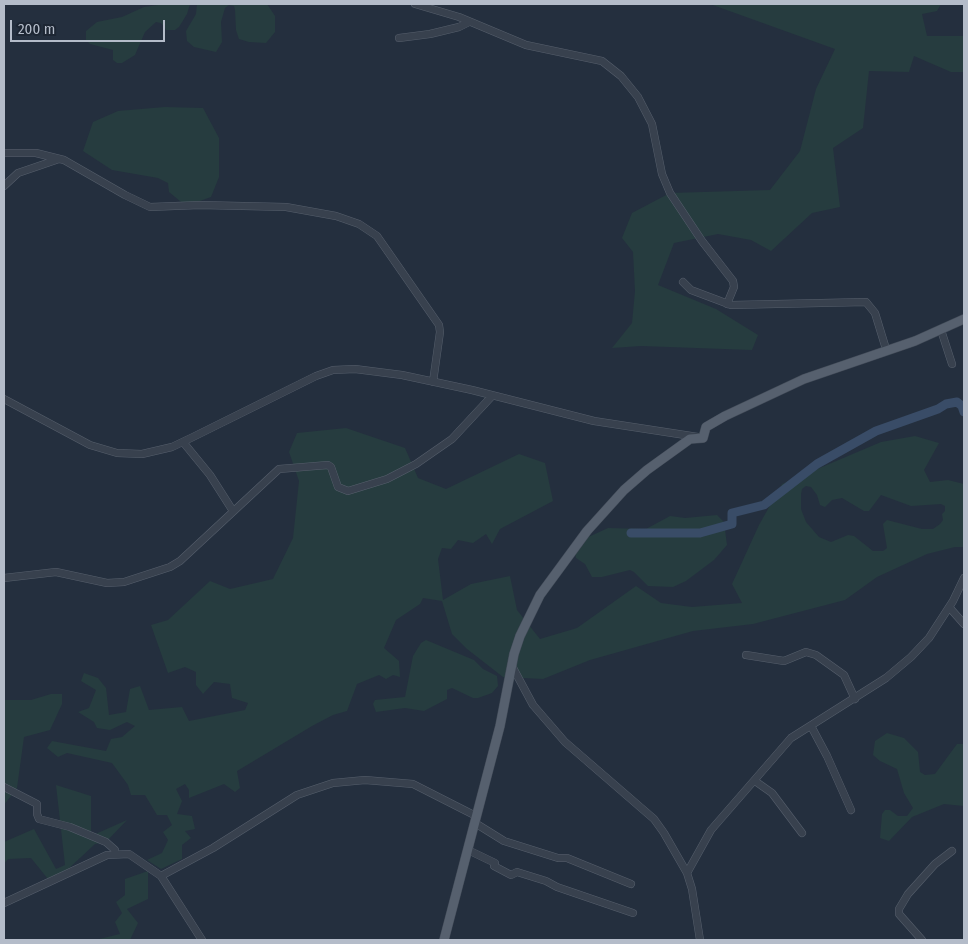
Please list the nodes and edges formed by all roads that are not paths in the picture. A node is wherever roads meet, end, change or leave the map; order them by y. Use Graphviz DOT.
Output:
graph roads {
  1 [pos="415,4"];
  2 [pos="469,22"];
  3 [pos="399,38"];
  4 [pos="4,153"];
  5 [pos="59,159"];
  6 [pos="4,186"];
  7 [pos="683,282"];
  8 [pos="727,304"];
  9 [pos="964,319"];
  10 [pos="941,330"];
  11 [pos="886,349"];
  12 [pos="952,364"];
  13 [pos="433,382"];
  14 [pos="492,396"];
  15 [pos="4,399"];
  16 [pos="703,438"];
  17 [pos="183,442"];
  18 [pos="233,510"];
  19 [pos="4,578"];
  20 [pos="964,578"];
  21 [pos="949,607"];
  22 [pos="964,624"];
  23 [pos="746,654"];
  24 [pos="512,666"];
  25 [pos="855,699"];
  26 [pos="811,726"];
  27 [pos="755,781"];
  28 [pos="4,787"];
  29 [pos="851,810"];
  30 [pos="476,820"];
  31 [pos="802,833"];
  32 [pos="468,850"];
  33 [pos="952,851"];
  34 [pos="115,854"];
  35 [pos="687,873"];
  36 [pos="161,876"];
  37 [pos="631,884"];
  38 [pos="4,903"];
  39 [pos="632,914"];
  40 [pos="202,940"];
  41 [pos="444,940"];
  42 [pos="700,940"];
  43 [pos="922,940"];
  1 -- 2 [label="street"];
  2 -- 3 [label="street"];
  2 -- 8 [label="street"];
  4 -- 5 [label="street"];
  5 -- 6 [label="street"];
  5 -- 13 [label="street"];
  7 -- 8 [label="street"];
  8 -- 11 [label="street"];
  9 -- 10 [label="main road"];
  10 -- 11 [label="main road"];
  10 -- 12 [label="street"];
  11 -- 16 [label="main road"];
  13 -- 14 [label="street"];
  13 -- 17 [label="street"];
  14 -- 16 [label="street"];
  14 -- 18 [label="street"];
  15 -- 17 [label="street"];
  16 -- 24 [label="main road"];
  17 -- 18 [label="street"];
  18 -- 19 [label="street"];
  20 -- 21 [label="street"];
  21 -- 22 [label="street"];
  21 -- 25 [label="street"];
  23 -- 25 [label="street"];
  24 -- 30 [label="main road"];
  24 -- 35 [label="street"];
  25 -- 26 [label="street"];
  26 -- 27 [label="street"];
  26 -- 29 [label="street"];
  27 -- 31 [label="street"];
  27 -- 35 [label="street"];
  28 -- 34 [label="street"];
  30 -- 32 [label="main road"];
  30 -- 36 [label="street"];
  30 -- 37 [label="street"];
  32 -- 39 [label="street"];
  32 -- 41 [label="main road"];
  33 -- 43 [label="street"];
  34 -- 36 [label="street"];
  34 -- 38 [label="street"];
  35 -- 42 [label="street"];
  36 -- 40 [label="street"];
}
